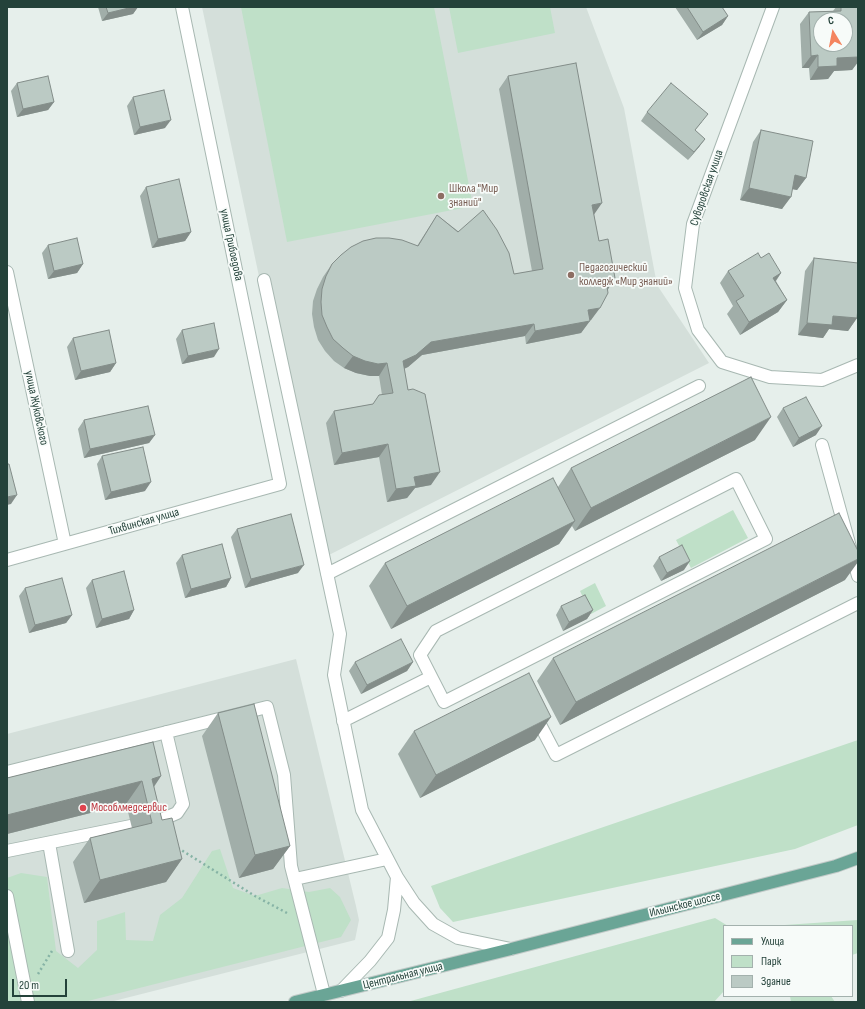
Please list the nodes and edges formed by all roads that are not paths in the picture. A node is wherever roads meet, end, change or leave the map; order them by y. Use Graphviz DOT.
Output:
graph roads {
  1 [pos="182,7"];
  2 [pos="773,7"];
  3 [pos="7,272"];
  4 [pos="264,280"];
  5 [pos="858,365"];
  6 [pos="700,386"];
  7 [pos="822,445"];
  8 [pos="280,484"];
  9 [pos="65,544"];
  10 [pos="7,560"];
  11 [pos="327,574"];
  12 [pos="858,576"];
  13 [pos="858,603"];
  14 [pos="511,668"];
  15 [pos="431,677"];
  16 [pos="518,681"];
  17 [pos="528,702"];
  18 [pos="343,721"];
  19 [pos="166,732"];
  20 [pos="7,772"];
  21 [pos="49,843"];
  22 [pos="7,852"];
  23 [pos="858,858"];
  24 [pos="387,859"];
  25 [pos="397,877"];
  26 [pos="295,879"];
  27 [pos="7,896"];
  28 [pos="511,950"];
  29 [pos="68,951"];
  30 [pos="341,991"];
  31 [pos="324,994"];
  32 [pos="27,998"];
  33 [pos="295,1002"];
  1 -- 8 [label="street, улица Грибоедова"];
  2 -- 5 [label="street, Суворовская улица"];
  3 -- 9 [label="street, улица Жуковского"];
  4 -- 11 [label="street"];
  6 -- 11 [label="street"];
  7 -- 12 [label="street"];
  8 -- 9 [label="street, Тихвинская улица"];
  9 -- 10 [label="street, Тихвинская улица"];
  11 -- 18 [label="street"];
  13 -- 17 [label="street"];
  14 -- 15 [label="street"];
  14 -- 15 [label="street"];
  14 -- 16 [label="street"];
  15 -- 18 [label="street"];
  18 -- 24 [label="street"];
  19 -- 20 [label="street"];
  19 -- 21 [label="street"];
  19 -- 26 [label="street"];
  21 -- 22 [label="street"];
  21 -- 29 [label="street"];
  23 -- 28 [label="main road, Ильинское шоссе"];
  24 -- 25 [label="street"];
  24 -- 26 [label="street"];
  25 -- 28 [label="street"];
  25 -- 30 [label="street"];
  26 -- 31 [label="street"];
  27 -- 32 [label="street"];
  28 -- 30 [label="main road, Центральная улица"];
  30 -- 31 [label="main road, Центральная улица"];
  31 -- 33 [label="main road, Центральная улица"];
}
